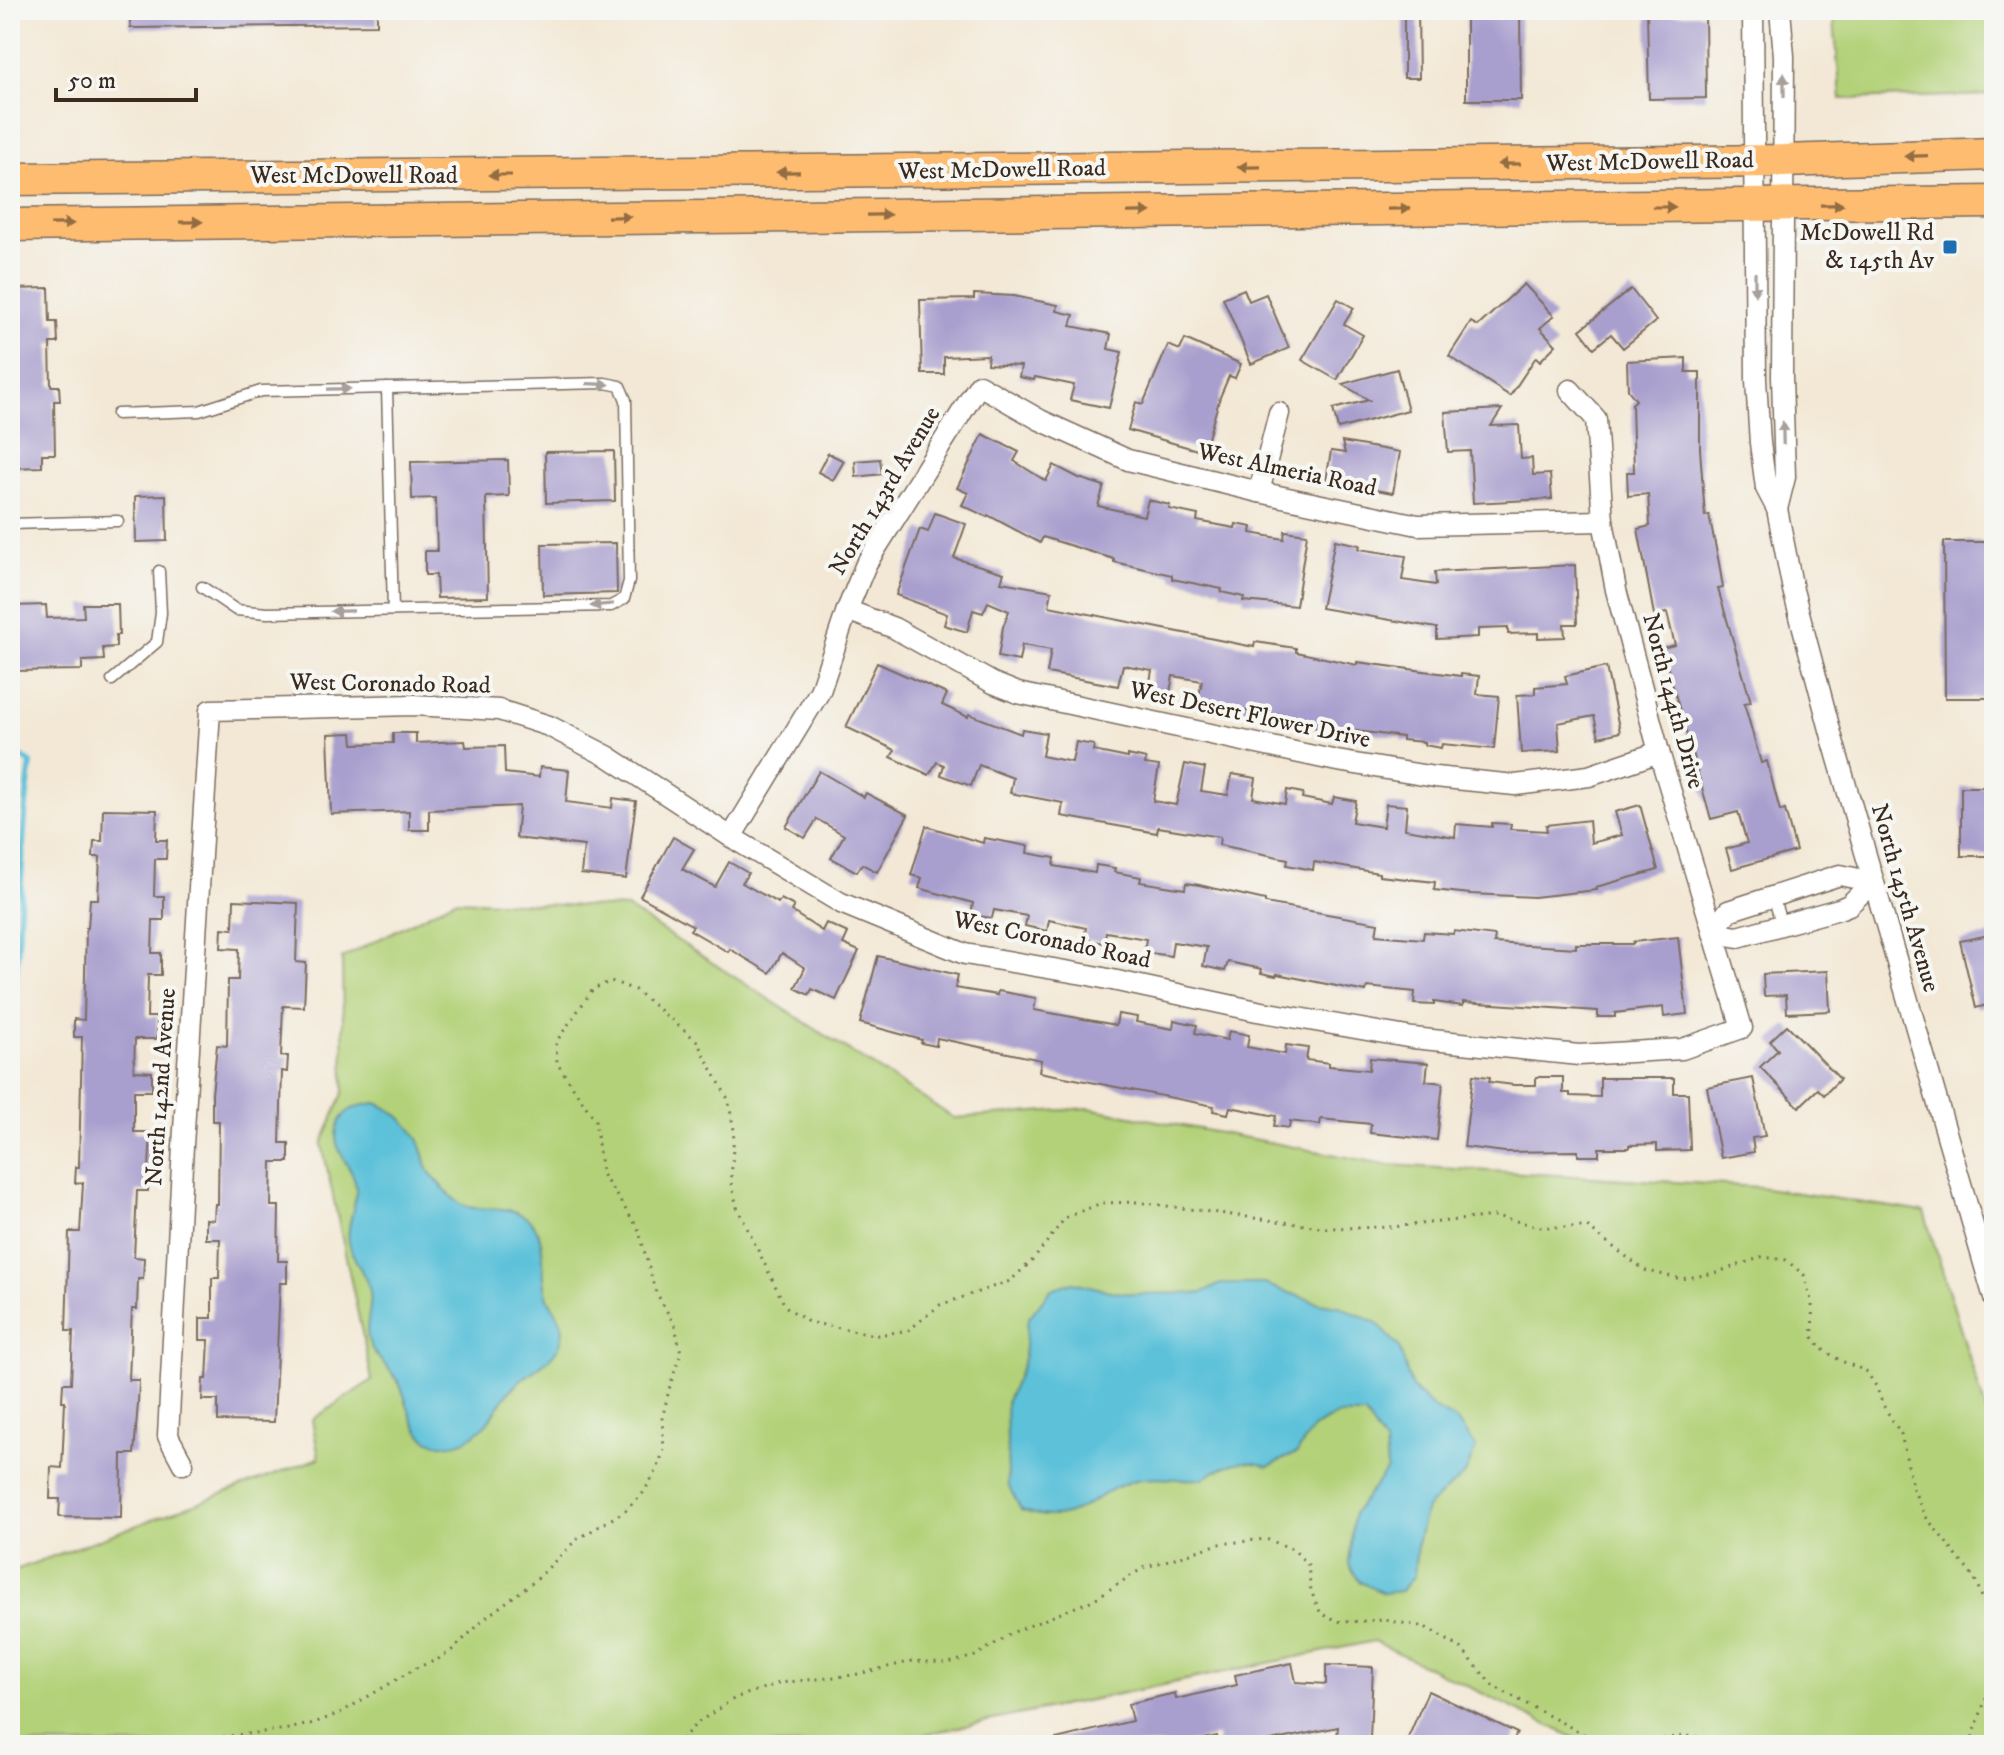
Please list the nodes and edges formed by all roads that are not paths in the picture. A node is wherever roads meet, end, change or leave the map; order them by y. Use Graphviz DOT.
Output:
graph roads {
  1 [pos="1753,10"];
  2 [pos="1780,10"];
  3 [pos="1994,154"];
  4 [pos="1768,161"];
  5 [pos="540,175"];
  6 [pos="10,179"];
  7 [pos="111,179"];
  8 [pos="1994,202"];
  9 [pos="1768,206"];
  10 [pos="541,218"];
  11 [pos="113,223"];
  12 [pos="10,225"];
  13 [pos="979,385"];
  14 [pos="387,388"];
  15 [pos="1570,390"];
  16 [pos="1279,413"];
  17 [pos="117,414"];
  18 [pos="1259,492"];
  19 [pos="1777,509"];
  20 [pos="118,521"];
  21 [pos="1603,521"];
  22 [pos="10,524"];
  23 [pos="159,571"];
  24 [pos="202,587"];
  25 [pos="393,610"];
  26 [pos="847,610"];
  27 [pos="112,680"];
  28 [pos="210,710"];
  29 [pos="1659,752"];
  30 [pos="731,837"];
  31 [pos="1873,882"];
  32 [pos="1773,896"];
  33 [pos="1782,926"];
  34 [pos="1713,933"];
  35 [pos="1742,1028"];
  36 [pos="1994,1298"];
  37 [pos="183,1464"];
  1 -- 4 [label="street, North 145th Avenue"];
  4 -- 2 [label="street, North 145th Avenue, one-way"];
  3 -- 4 [label="main road, West McDowell Road, one-way"];
  4 -- 5 [label="main road, West McDowell Road, one-way"];
  4 -- 9 [label="street, North 145th Avenue"];
  4 -- 9 [label="street, North 145th Avenue"];
  5 -- 7 [label="main road, West McDowell Road, one-way"];
  5 -- 10 [label="main road"];
  6 -- 7 [label="main road, West McDowell Road"];
  7 -- 11 [label="main road"];
  9 -- 8 [label="main road, West McDowell Road, one-way"];
  10 -- 9 [label="main road, West McDowell Road, one-way"];
  19 -- 9 [label="street, North 145th Avenue, one-way"];
  9 -- 19 [label="street, North 145th Avenue, one-way"];
  11 -- 10 [label="main road, West McDowell Road, one-way"];
  12 -- 11 [label="main road, West McDowell Road, one-way"];
  13 -- 18 [label="street, West Almeria Road"];
  13 -- 26 [label="street, North 143rd Avenue"];
  17 -- 14 [label="lane, one-way"];
  14 -- 25 [label="lane"];
  14 -- 25 [label="lane, one-way"];
  15 -- 21 [label="street, North 144th Drive"];
  16 -- 18 [label="street"];
  18 -- 21 [label="street, West Almeria Road"];
  19 -- 31 [label="street, North 145th Avenue"];
  20 -- 22 [label="lane"];
  21 -- 29 [label="street, North 144th Drive"];
  23 -- 27 [label="lane"];
  25 -- 24 [label="lane, one-way"];
  26 -- 29 [label="street, West Desert Flower Drive"];
  26 -- 30 [label="street, North 143rd Avenue"];
  28 -- 30 [label="street, West Coronado Road"];
  28 -- 37 [label="street, North 142nd Avenue"];
  29 -- 34 [label="street, North 144th Drive"];
  30 -- 35 [label="street, West Coronado Road"];
  31 -- 32 [label="street"];
  31 -- 33 [label="street"];
  31 -- 36 [label="street, North 145th Avenue"];
  32 -- 33 [label="lane"];
  32 -- 34 [label="street"];
  33 -- 34 [label="street"];
  34 -- 35 [label="street, North 144th Drive"];
}
